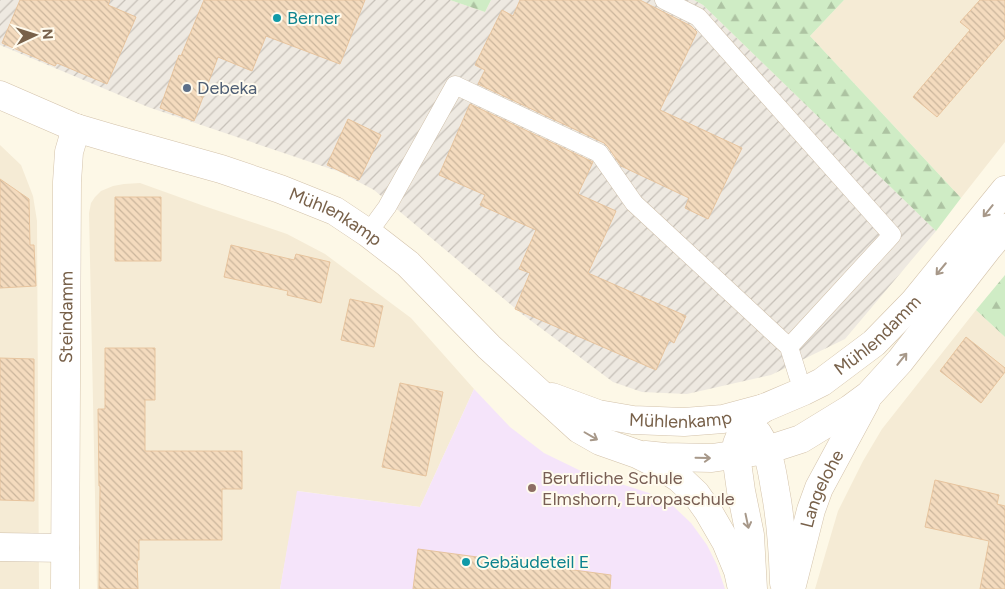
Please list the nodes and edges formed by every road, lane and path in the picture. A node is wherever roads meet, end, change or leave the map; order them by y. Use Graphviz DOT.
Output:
graph roads {
  1 [pos="664,0"];
  2 [pos="0,95"];
  3 [pos="76,128"];
  4 [pos="1005,190"];
  5 [pos="1005,228"];
  6 [pos="368,233"];
  7 [pos="789,346"];
  8 [pos="804,391"];
  9 [pos="541,393"];
  10 [pos="870,395"];
  11 [pos="744,417"];
  12 [pos="767,450"];
  13 [pos="636,454"];
  14 [pos="736,455"];
  15 [pos="0,548"];
  16 [pos="65,548"];
  17 [pos="66,589"];
  18 [pos="742,589"];
  19 [pos="753,589"];
  20 [pos="784,589"];
  21 [pos="791,589"];
  1 -- 7 [label="lane"];
  2 -- 3 [label="street"];
  3 -- 6 [label="street, Mühlenkamp"];
  3 -- 16 [label="street, Steindamm"];
  4 -- 8 [label="street, Mühlendamm, one-way"];
  10 -- 5 [label="street, Mühlendamm, one-way"];
  6 -- 7 [label="lane"];
  6 -- 9 [label="street, Mühlenkamp"];
  7 -- 8 [label="lane"];
  8 -- 11 [label="street, Mühlendamm"];
  9 -- 11 [label="street, Mühlenkamp"];
  9 -- 13 [label="street, Mühlenkamp, one-way"];
  10 -- 12 [label="street, Mühlendamm"];
  10 -- 21 [label="street, Langelohe"];
  11 -- 12 [label="street, Langelohe"];
  11 -- 14 [label="street"];
  12 -- 14 [label="street, Mühlenkamp"];
  12 -- 20 [label="street, Langelohe"];
  13 -- 14 [label="street, Mühlenkamp, one-way"];
  13 -- 18 [label="street, Mühlenkamp"];
  14 -- 19 [label="street, one-way"];
  15 -- 16 [label="street"];
  16 -- 17 [label="street, Steindamm"];
}
